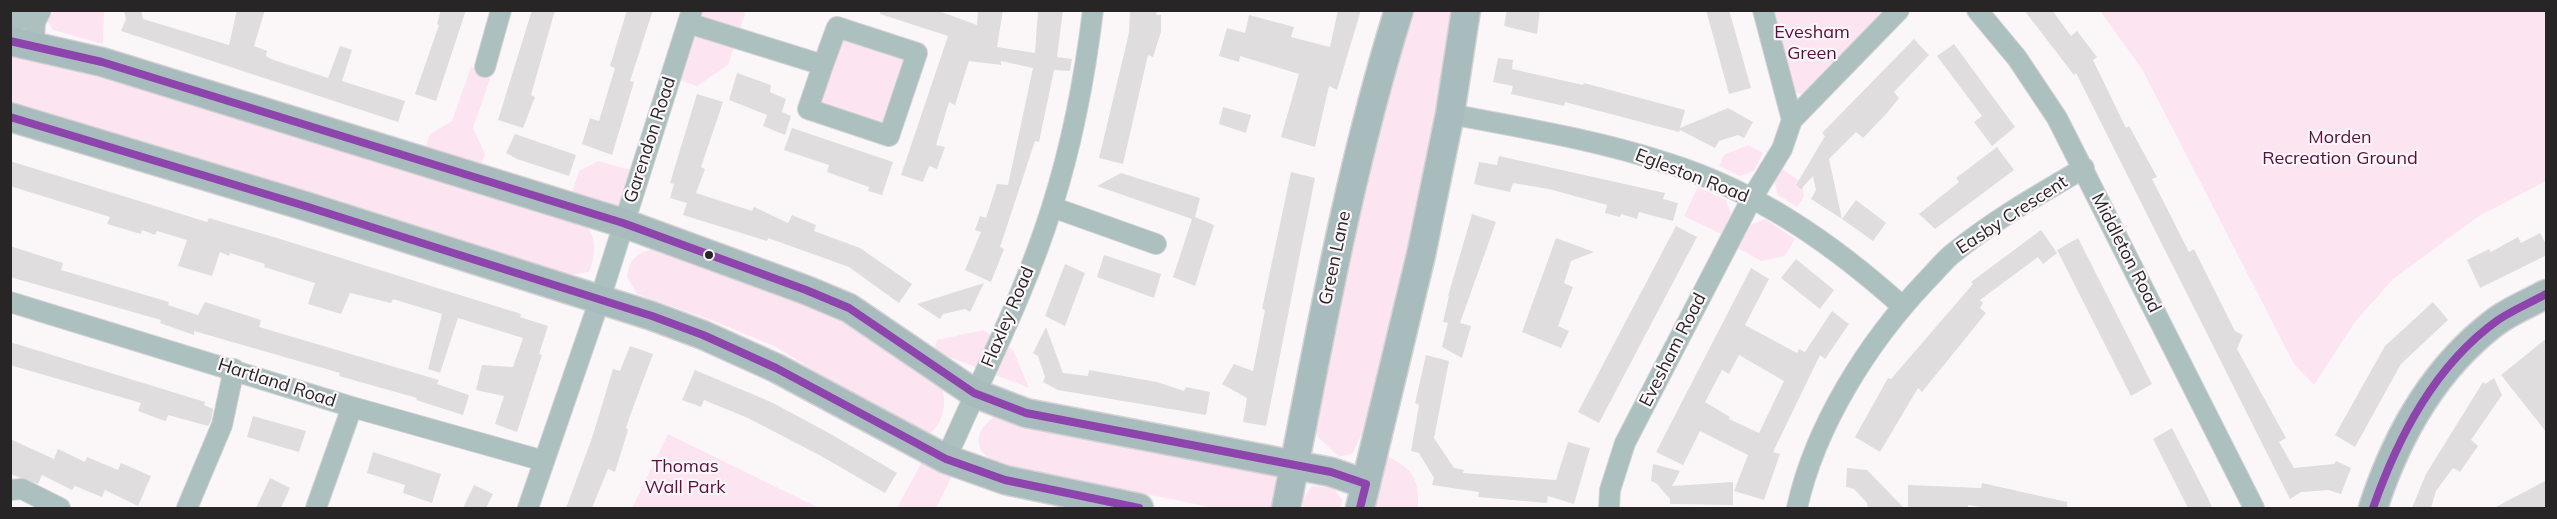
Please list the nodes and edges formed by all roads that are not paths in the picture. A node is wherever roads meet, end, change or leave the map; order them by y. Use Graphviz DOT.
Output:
graph roads {
  1 [pos="30,10"];
  2 [pos="40,10"];
  3 [pos="501,10"];
  4 [pos="1093,10"];
  5 [pos="1400,10"];
  6 [pos="1467,10"];
  7 [pos="1763,10"];
  8 [pos="1899,10"];
  9 [pos="1977,10"];
  10 [pos="690,17"];
  11 [pos="10,28"];
  12 [pos="10,40"];
  13 [pos="40,46"];
  14 [pos="823,65"];
  15 [pos="485,67"];
  16 [pos="1450,114"];
  17 [pos="10,117"];
  18 [pos="1792,120"];
  19 [pos="2084,168"];
  20 [pos="1752,198"];
  21 [pos="1052,207"];
  22 [pos="623,223"];
  23 [pos="1156,244"];
  24 [pos="2547,294"];
  25 [pos="600,299"];
  26 [pos="10,302"];
  27 [pos="1902,306"];
  28 [pos="234,369"];
  29 [pos="974,393"];
  30 [pos="352,407"];
  31 [pos="946,459"];
  32 [pos="544,461"];
  33 [pos="1294,466"];
  34 [pos="10,490"];
  35 [pos="1363,496"];
  36 [pos="60,508"];
  37 [pos="187,508"];
  38 [pos="316,508"];
  39 [pos="528,508"];
  40 [pos="1139,508"];
  41 [pos="1286,508"];
  42 [pos="1609,508"];
  43 [pos="1797,508"];
  44 [pos="2254,508"];
  45 [pos="2373,508"];
  1 -- 11 [label="street"];
  2 -- 13 [label="street"];
  3 -- 15 [label="street"];
  4 -- 21 [label="street, Flaxley Road"];
  5 -- 33 [label="street, Green Lane"];
  6 -- 16 [label="street"];
  7 -- 18 [label="street"];
  8 -- 18 [label="street"];
  9 -- 19 [label="street, Middleton Road"];
  10 -- 14 [label="street"];
  10 -- 22 [label="street, Garendon Road"];
  12 -- 13 [label="street"];
  13 -- 22 [label="street"];
  14 -- 14 [label="street"];
  16 -- 20 [label="street, Egleston Road"];
  16 -- 35 [label="street"];
  17 -- 25 [label="street"];
  18 -- 20 [label="street"];
  19 -- 27 [label="street, Easby Crescent"];
  19 -- 44 [label="street, Middleton Road"];
  20 -- 27 [label="street, Egleston Road"];
  20 -- 42 [label="street, Evesham Road"];
  21 -- 23 [label="street"];
  21 -- 29 [label="street, Flaxley Road"];
  22 -- 25 [label="street, Garendon Road"];
  22 -- 29 [label="street"];
  24 -- 45 [label="street"];
  25 -- 31 [label="street"];
  25 -- 32 [label="street, Garendon Road"];
  26 -- 28 [label="street, Hartland Road"];
  27 -- 43 [label="street, Easby Crescent"];
  28 -- 30 [label="street, Hartland Road"];
  28 -- 37 [label="street"];
  29 -- 31 [label="street, Flaxley Road"];
  29 -- 33 [label="street"];
  30 -- 32 [label="street, Hartland Road"];
  30 -- 38 [label="street"];
  31 -- 40 [label="street"];
  32 -- 39 [label="street, Garendon Road"];
  33 -- 35 [label="street"];
  33 -- 41 [label="street, Green Lane"];
  34 -- 36 [label="street"];
}
